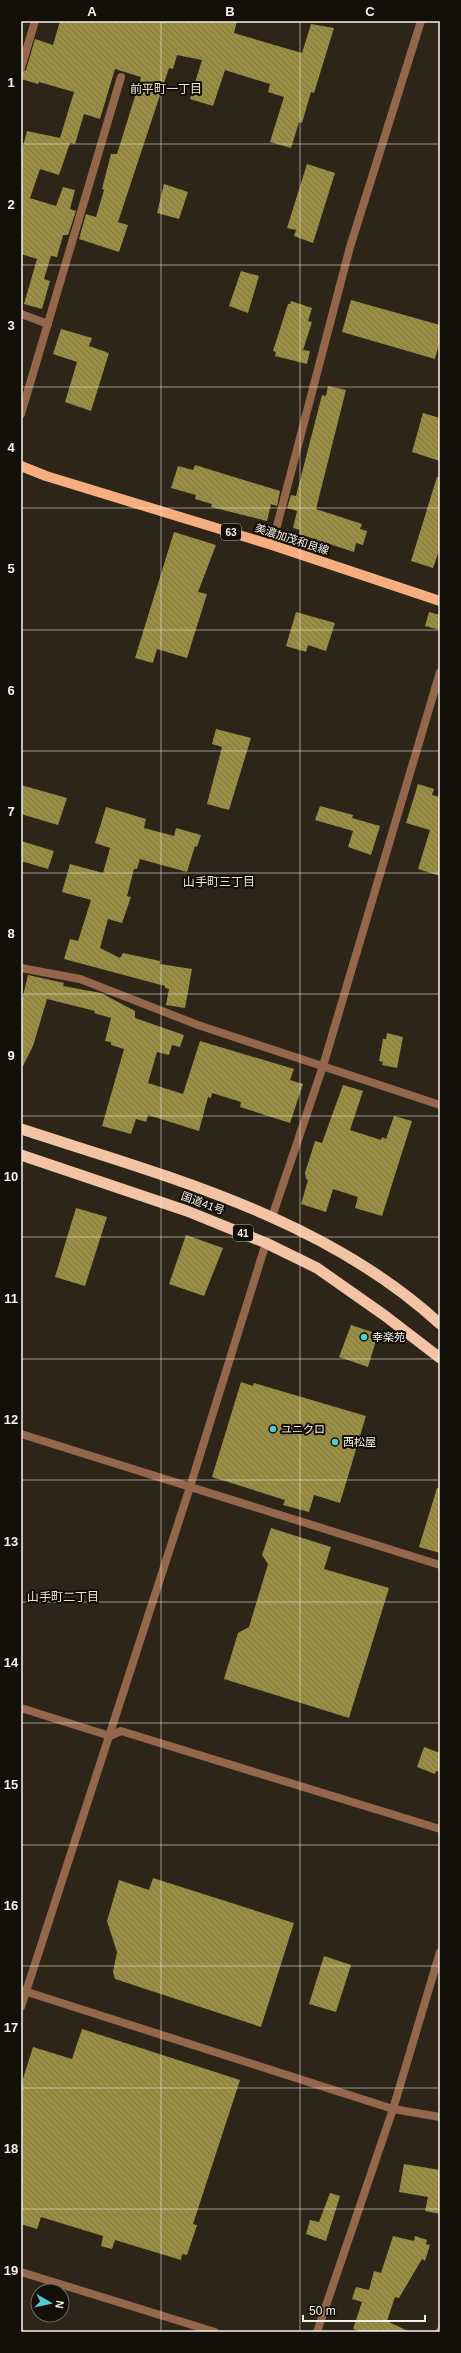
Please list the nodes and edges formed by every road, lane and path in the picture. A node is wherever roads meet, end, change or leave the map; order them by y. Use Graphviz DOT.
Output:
graph roads {
  1 [pos="35,21"];
  2 [pos="421,21"];
  3 [pos="21,68"];
  4 [pos="122,77"];
  5 [pos="21,314"];
  6 [pos="48,324"];
  7 [pos="21,414"];
  8 [pos="21,466"];
  9 [pos="272,545"];
  10 [pos="440,601"];
  11 [pos="440,672"];
  12 [pos="21,968"];
  13 [pos="323,1066"];
  14 [pos="440,1104"];
  15 [pos="21,1129"];
  16 [pos="21,1155"];
  17 [pos="272,1217"];
  18 [pos="266,1243"];
  19 [pos="440,1324"];
  20 [pos="440,1358"];
  21 [pos="21,1434"];
  22 [pos="190,1487"];
  23 [pos="440,1565"];
  24 [pos="21,1708"];
  25 [pos="110,1736"];
  26 [pos="440,1829"];
  27 [pos="440,1952"];
  28 [pos="23,1991"];
  29 [pos="21,2007"];
  30 [pos="393,2109"];
  31 [pos="440,2117"];
  32 [pos="21,2272"];
  33 [pos="215,2332"];
  34 [pos="317,2332"];
  1 -- 3 [label="street"];
  2 -- 9 [label="street"];
  4 -- 6 [label="street"];
  5 -- 6 [label="street"];
  6 -- 7 [label="street"];
  8 -- 9 [label="main road, 美濃加茂和良線 / 63"];
  9 -- 10 [label="main road, 美濃加茂和良線 / 63"];
  11 -- 13 [label="street"];
  12 -- 13 [label="street"];
  13 -- 14 [label="street"];
  13 -- 17 [label="street"];
  15 -- 17 [label="highway, 国道41号 / 41"];
  16 -- 18 [label="highway, 国道41号 / 41"];
  17 -- 19 [label="highway, 国道41号 / 41"];
  18 -- 20 [label="highway, 国道41号 / 41"];
  18 -- 22 [label="street"];
  21 -- 22 [label="street"];
  22 -- 23 [label="street"];
  22 -- 25 [label="street"];
  24 -- 25 [label="street"];
  25 -- 26 [label="street"];
  25 -- 28 [label="street"];
  27 -- 30 [label="street"];
  28 -- 29 [label="street"];
  28 -- 30 [label="street"];
  30 -- 31 [label="street"];
  30 -- 34 [label="street"];
  32 -- 33 [label="street"];
}
